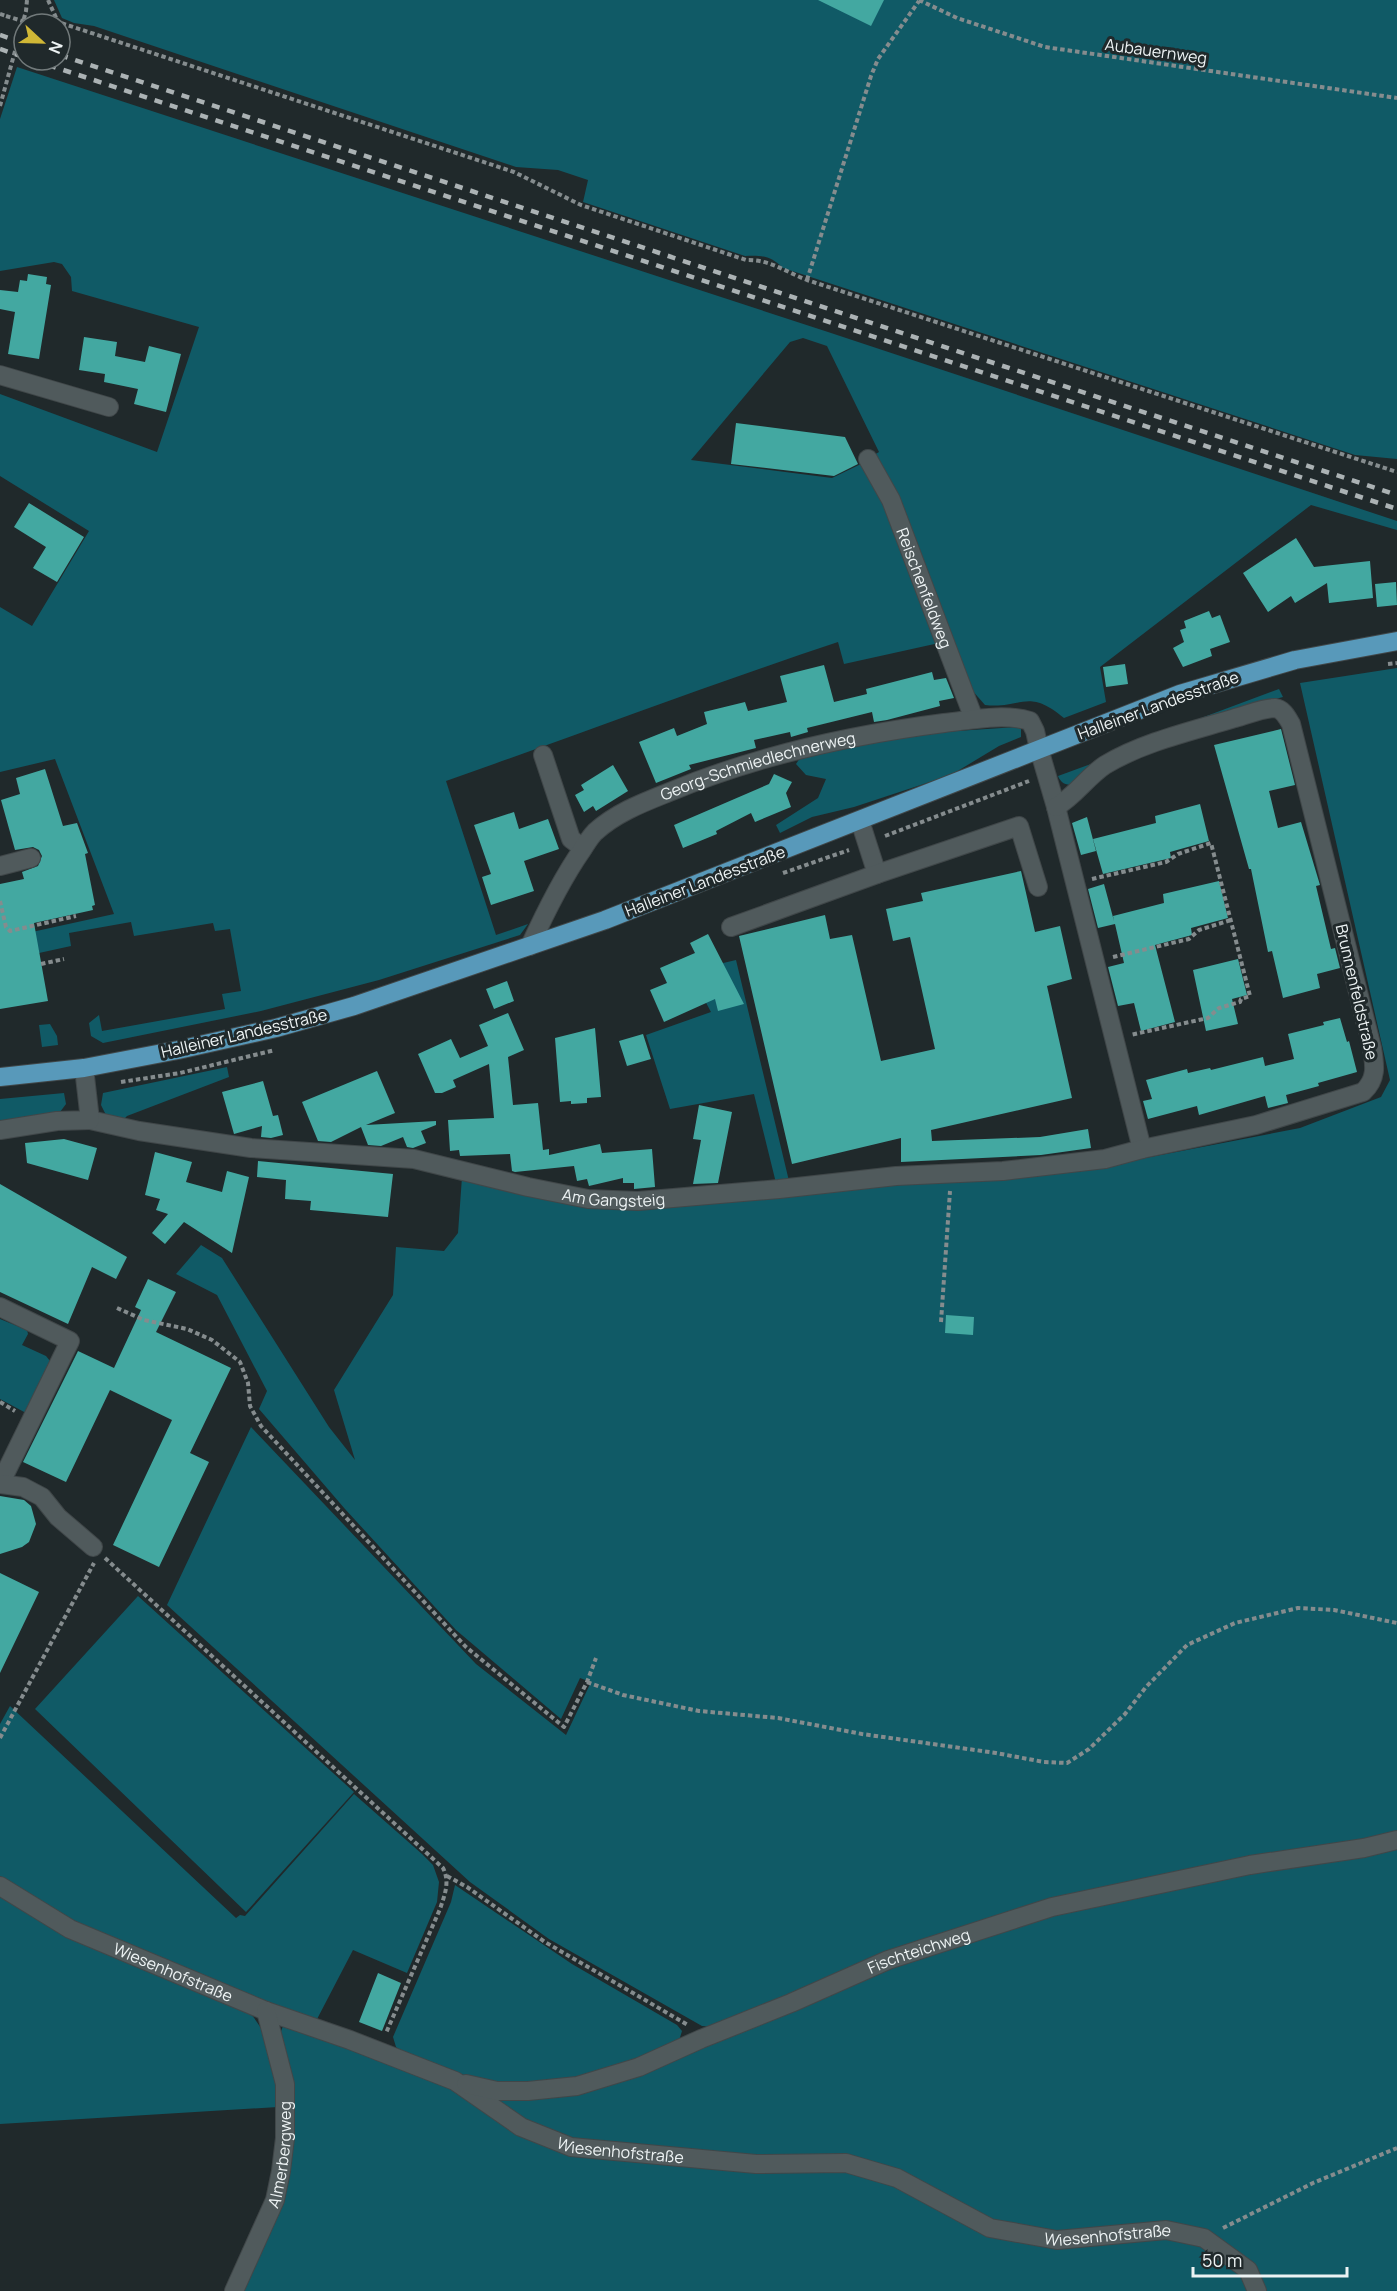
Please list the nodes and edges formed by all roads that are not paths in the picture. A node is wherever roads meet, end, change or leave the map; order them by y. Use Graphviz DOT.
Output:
graph roads {
  1 [pos="0,375"];
  2 [pos="109,407"];
  3 [pos="868,459"];
  4 [pos="1397,641"];
  5 [pos="974,719"];
  6 [pos="1039,749"];
  7 [pos="543,755"];
  8 [pos="1056,807"];
  9 [pos="860,821"];
  10 [pos="583,848"];
  11 [pos="31,858"];
  12 [pos="0,866"];
  13 [pos="877,874"];
  14 [pos="1038,887"];
  15 [pos="731,927"];
  16 [pos="530,946"];
  17 [pos="84,1068"];
  18 [pos="0,1077"];
  19 [pos="90,1120"];
  20 [pos="0,1130"];
  21 [pos="1142,1149"];
  22 [pos="0,1307"];
  23 [pos="0,1484"];
  24 [pos="93,1547"];
  25 [pos="1397,1839"];
  26 [pos="0,1886"];
  27 [pos="266,2011"];
  28 [pos="455,2082"];
  29 [pos="234,2291"];
  30 [pos="1257,2291"];
  1 -- 2 [label="street"];
  3 -- 5 [label="street, Reischenfeldweg"];
  4 -- 6 [label="main road, Halleiner Landesstraße"];
  5 -- 6 [label="street, Georg-Schmiedlechnerweg"];
  5 -- 10 [label="street, Georg-Schmiedlechnerweg"];
  6 -- 8 [label="street"];
  6 -- 9 [label="main road, Halleiner Landesstraße"];
  7 -- 10 [label="street"];
  8 -- 21 [label="street"];
  8 -- 21 [label="street, Brunnenfeldstraße"];
  9 -- 13 [label="street"];
  9 -- 16 [label="main road, Halleiner Landesstraße"];
  10 -- 16 [label="street, Georg-Schmiedlechnerweg"];
  11 -- 12 [label="street"];
  13 -- 14 [label="street"];
  13 -- 15 [label="street"];
  16 -- 17 [label="main road, Halleiner Landesstraße"];
  17 -- 18 [label="main road, Halleiner Landesstraße"];
  17 -- 19 [label="street"];
  19 -- 20 [label="street, Am Gangsteig"];
  19 -- 21 [label="street, Am Gangsteig"];
  22 -- 23 [label="street"];
  23 -- 24 [label="street"];
  25 -- 28 [label="street, Fischteichweg"];
  26 -- 27 [label="street, Wiesenhofstraße"];
  27 -- 28 [label="street, Wiesenhofstraße"];
  27 -- 29 [label="street, Almerbergweg"];
  28 -- 30 [label="street, Wiesenhofstraße"];
}
